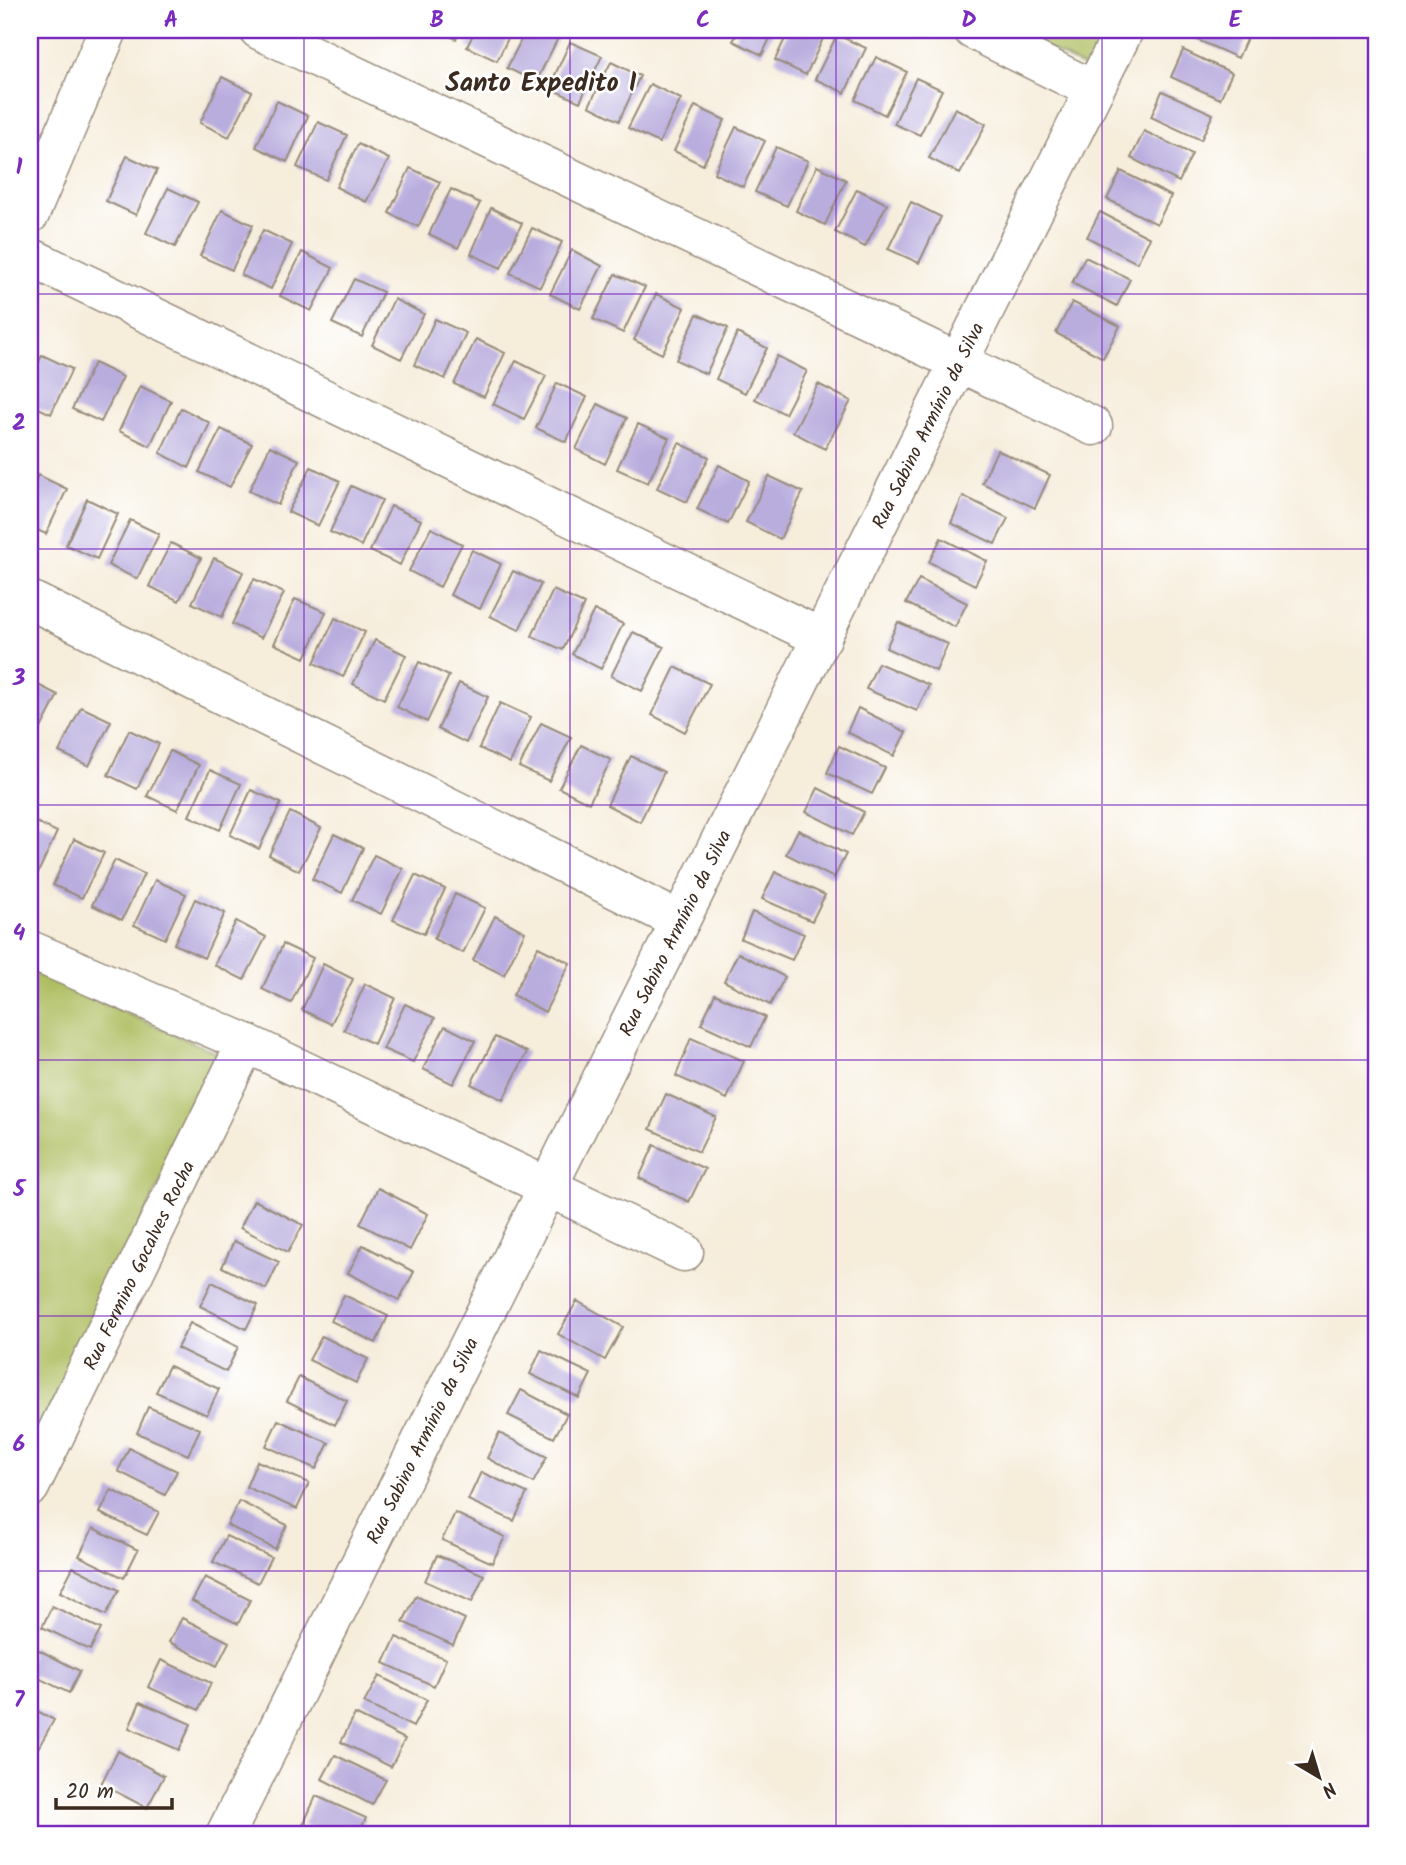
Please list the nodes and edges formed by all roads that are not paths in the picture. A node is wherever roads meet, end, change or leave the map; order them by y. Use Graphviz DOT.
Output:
graph roads {
  1 [pos="108,30"];
  2 [pos="259,30"];
  3 [pos="974,30"];
  4 [pos="1124,30"];
  5 [pos="1094,90"];
  6 [pos="30,214"];
  7 [pos="30,257"];
  8 [pos="959,361"];
  9 [pos="1093,426"];
  10 [pos="30,600"];
  11 [pos="822,638"];
  12 [pos="680,922"];
  13 [pos="30,950"];
  14 [pos="246,1044"];
  15 [pos="548,1187"];
  16 [pos="684,1252"];
  17 [pos="30,1487"];
  18 [pos="225,1835"];
  1 -- 6 [label="street"];
  2 -- 8 [label="street"];
  3 -- 5 [label="street"];
  4 -- 5 [label="street, Rua Sabino Armínio da Silva"];
  5 -- 8 [label="street, Rua Sabino Armínio da Silva"];
  7 -- 11 [label="street"];
  8 -- 9 [label="street"];
  8 -- 11 [label="street, Rua Sabino Armínio da Silva"];
  10 -- 12 [label="street"];
  11 -- 12 [label="street, Rua Sabino Armínio da Silva"];
  12 -- 15 [label="street, Rua Sabino Armínio da Silva"];
  13 -- 14 [label="street"];
  14 -- 15 [label="street"];
  14 -- 17 [label="street, Rua Fermino Gocalves Rocha"];
  15 -- 16 [label="street"];
  15 -- 18 [label="street, Rua Sabino Armínio da Silva"];
}
